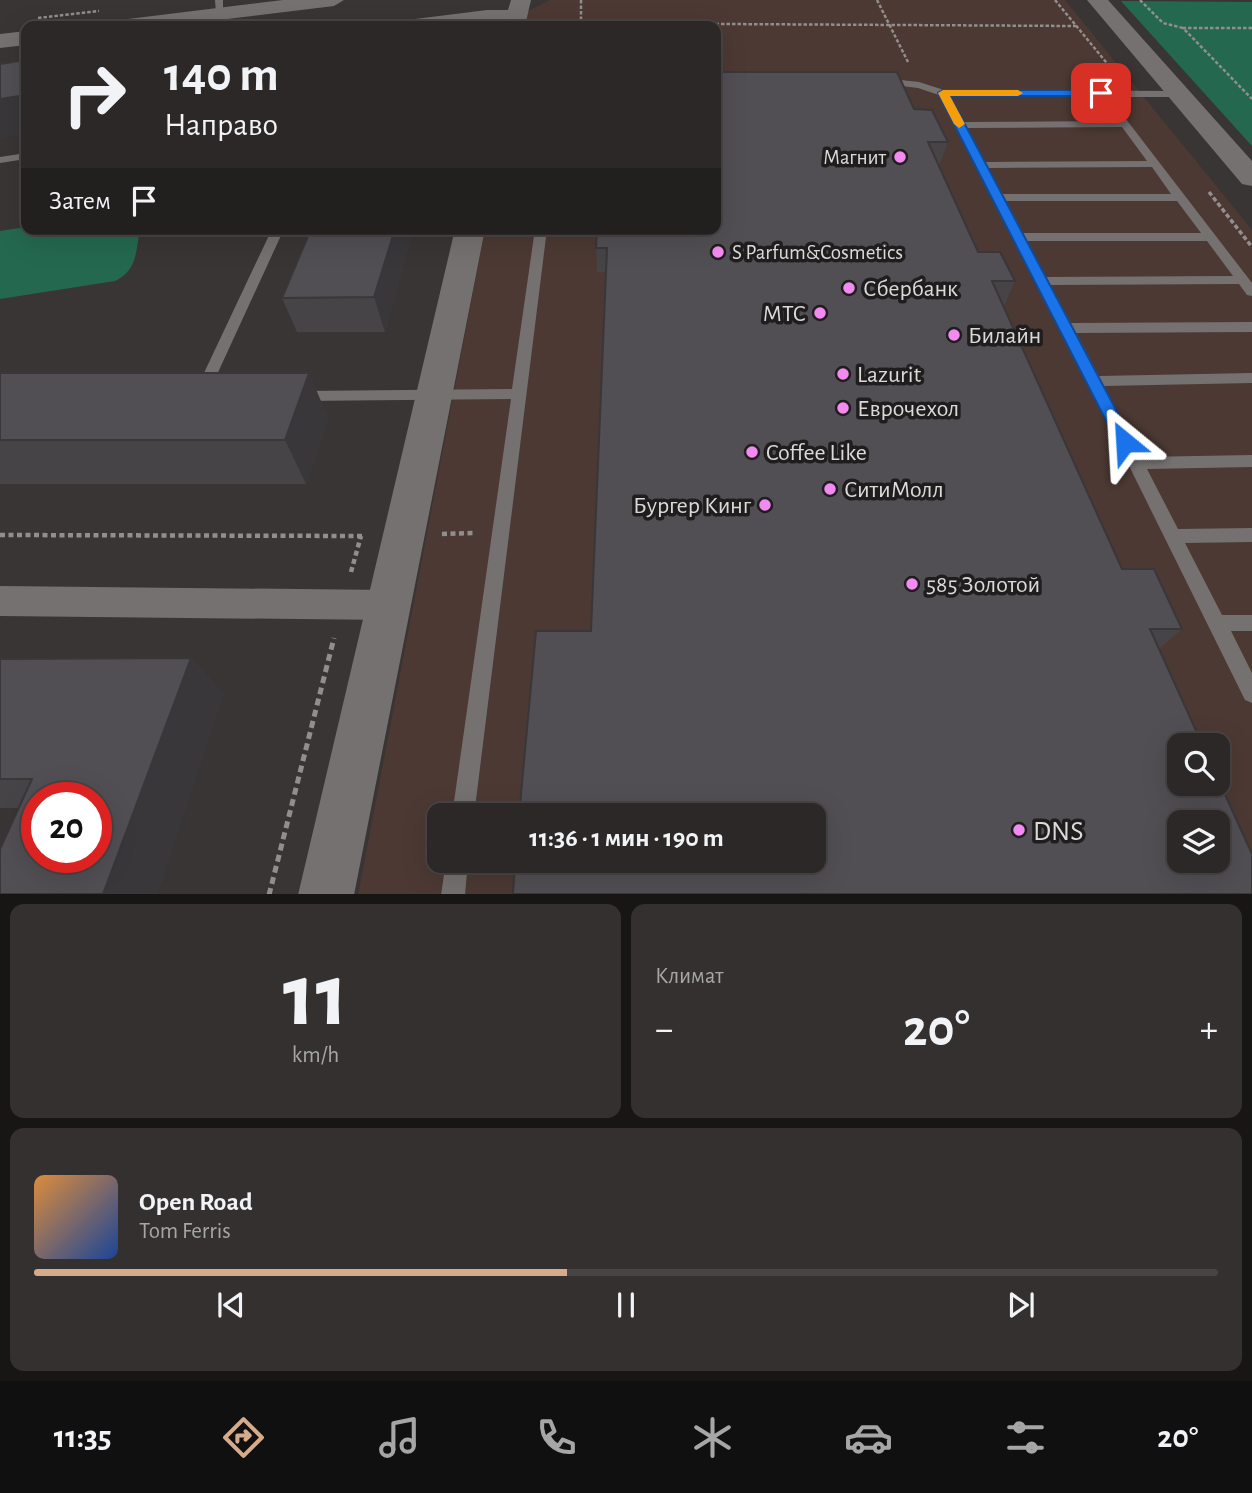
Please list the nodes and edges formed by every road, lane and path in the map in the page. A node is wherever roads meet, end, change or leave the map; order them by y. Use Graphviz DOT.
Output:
graph roads {
  1 [pos="334,0"];
  2 [pos="581,0"];
  3 [pos="877,0"];
  4 [pos="1055,0"];
  5 [pos="1097,0"];
  6 [pos="1140,0"];
  7 [pos="220,7"];
  8 [pos="105,10"];
  9 [pos="517,16"];
  10 [pos="59,21"];
  11 [pos="146,21"];
  12 [pos="439,21"];
  13 [pos="563,21"];
  14 [pos="581,21"];
  15 [pos="721,23"];
  16 [pos="889,24"];
  17 [pos="1183,28"];
  18 [pos="1252,28"];
  19 [pos="21,31"];
  20 [pos="0,41"];
  21 [pos="872,81"];
  22 [pos="919,85"];
  23 [pos="943,93"];
  24 [pos="1101,93"];
  25 [pos="1177,94"];
  26 [pos="1252,99"];
  27 [pos="1125,124"];
  28 [pos="960,125"];
  29 [pos="21,157"];
  30 [pos="0,160"];
  31 [pos="1155,164"];
  32 [pos="981,165"];
  33 [pos="1252,178"];
  34 [pos="1181,197"];
  35 [pos="998,198"];
  36 [pos="275,235"];
  37 [pos="469,235"];
  38 [pos="540,235"];
  39 [pos="1019,237"];
  40 [pos="1210,237"];
  41 [pos="1243,280"];
  42 [pos="1042,281"];
  43 [pos="1252,292"];
  44 [pos="1252,327"];
  45 [pos="1066,328"];
  46 [pos="1252,378"];
  47 [pos="1094,381"];
  48 [pos="435,394"];
  49 [pos="519,394"];
  50 [pos="279,396"];
  51 [pos="200,397"];
  52 [pos="1252,461"];
  53 [pos="1135,463"];
  54 [pos="384,529"];
  55 [pos="501,532"];
  56 [pos="0,535"];
  57 [pos="1252,535"];
  58 [pos="361,536"];
  59 [pos="1172,536"];
  60 [pos="0,601"];
  61 [pos="342,605"];
  62 [pos="387,605"];
  63 [pos="1216,623"];
  64 [pos="1252,623"];
  65 [pos="1252,693"];
  66 [pos="465,803"];
  67 [pos="456,873"];
  68 [pos="269,894"];
  69 [pos="326,894"];
  70 [pos="453,894"];
  1 -- 7 [label="street"];
  2 -- 14 [label="path"];
  3 -- 16 [label="path"];
  4 -- 16 [label="path"];
  5 -- 25 [label="street"];
  6 -- 17 [label="path"];
  7 -- 11 [label="street"];
  8 -- 10 [label="path"];
  9 -- 12 [label="street"];
  9 -- 13 [label="path"];
  15 -- 16 [label="path"];
  16 -- 22 [label="path"];
  17 -- 18 [label="path"];
  17 -- 26 [label="path"];
  19 -- 20 [label="street"];
  21 -- 22 [label="lane"];
  22 -- 23 [label="lane"];
  23 -- 24 [label="lane"];
  23 -- 28 [label="lane"];
  24 -- 25 [label="lane"];
  24 -- 27 [label="lane"];
  25 -- 33 [label="street"];
  27 -- 28 [label="lane"];
  27 -- 31 [label="lane"];
  28 -- 32 [label="lane"];
  29 -- 30 [label="lane"];
  31 -- 32 [label="lane"];
  31 -- 34 [label="lane"];
  32 -- 35 [label="lane"];
  34 -- 35 [label="lane"];
  34 -- 40 [label="lane"];
  35 -- 39 [label="lane"];
  36 -- 51 [label="lane"];
  37 -- 48 [label="street"];
  38 -- 49 [label="lane"];
  39 -- 40 [label="lane"];
  39 -- 42 [label="lane"];
  40 -- 41 [label="lane"];
  41 -- 42 [label="lane"];
  41 -- 43 [label="lane"];
  42 -- 45 [label="lane"];
  44 -- 45 [label="lane"];
  45 -- 47 [label="lane"];
  46 -- 47 [label="lane"];
  47 -- 53 [label="lane"];
  48 -- 49 [label="lane"];
  48 -- 50 [label="lane"];
  48 -- 54 [label="street"];
  49 -- 55 [label="lane"];
  52 -- 53 [label="lane"];
  53 -- 59 [label="lane"];
  54 -- 55 [label="path"];
  54 -- 58 [label="path"];
  54 -- 58 [label="path"];
  54 -- 62 [label="street"];
  55 -- 66 [label="lane"];
  56 -- 58 [label="path"];
  57 -- 59 [label="lane"];
  58 -- 61 [label="path"];
  59 -- 63 [label="lane"];
  60 -- 61 [label="street"];
  61 -- 62 [label="street"];
  61 -- 68 [label="path"];
  62 -- 69 [label="street"];
  63 -- 64 [label="lane"];
  63 -- 65 [label="lane"];
  67 -- 70 [label="lane"];
}
